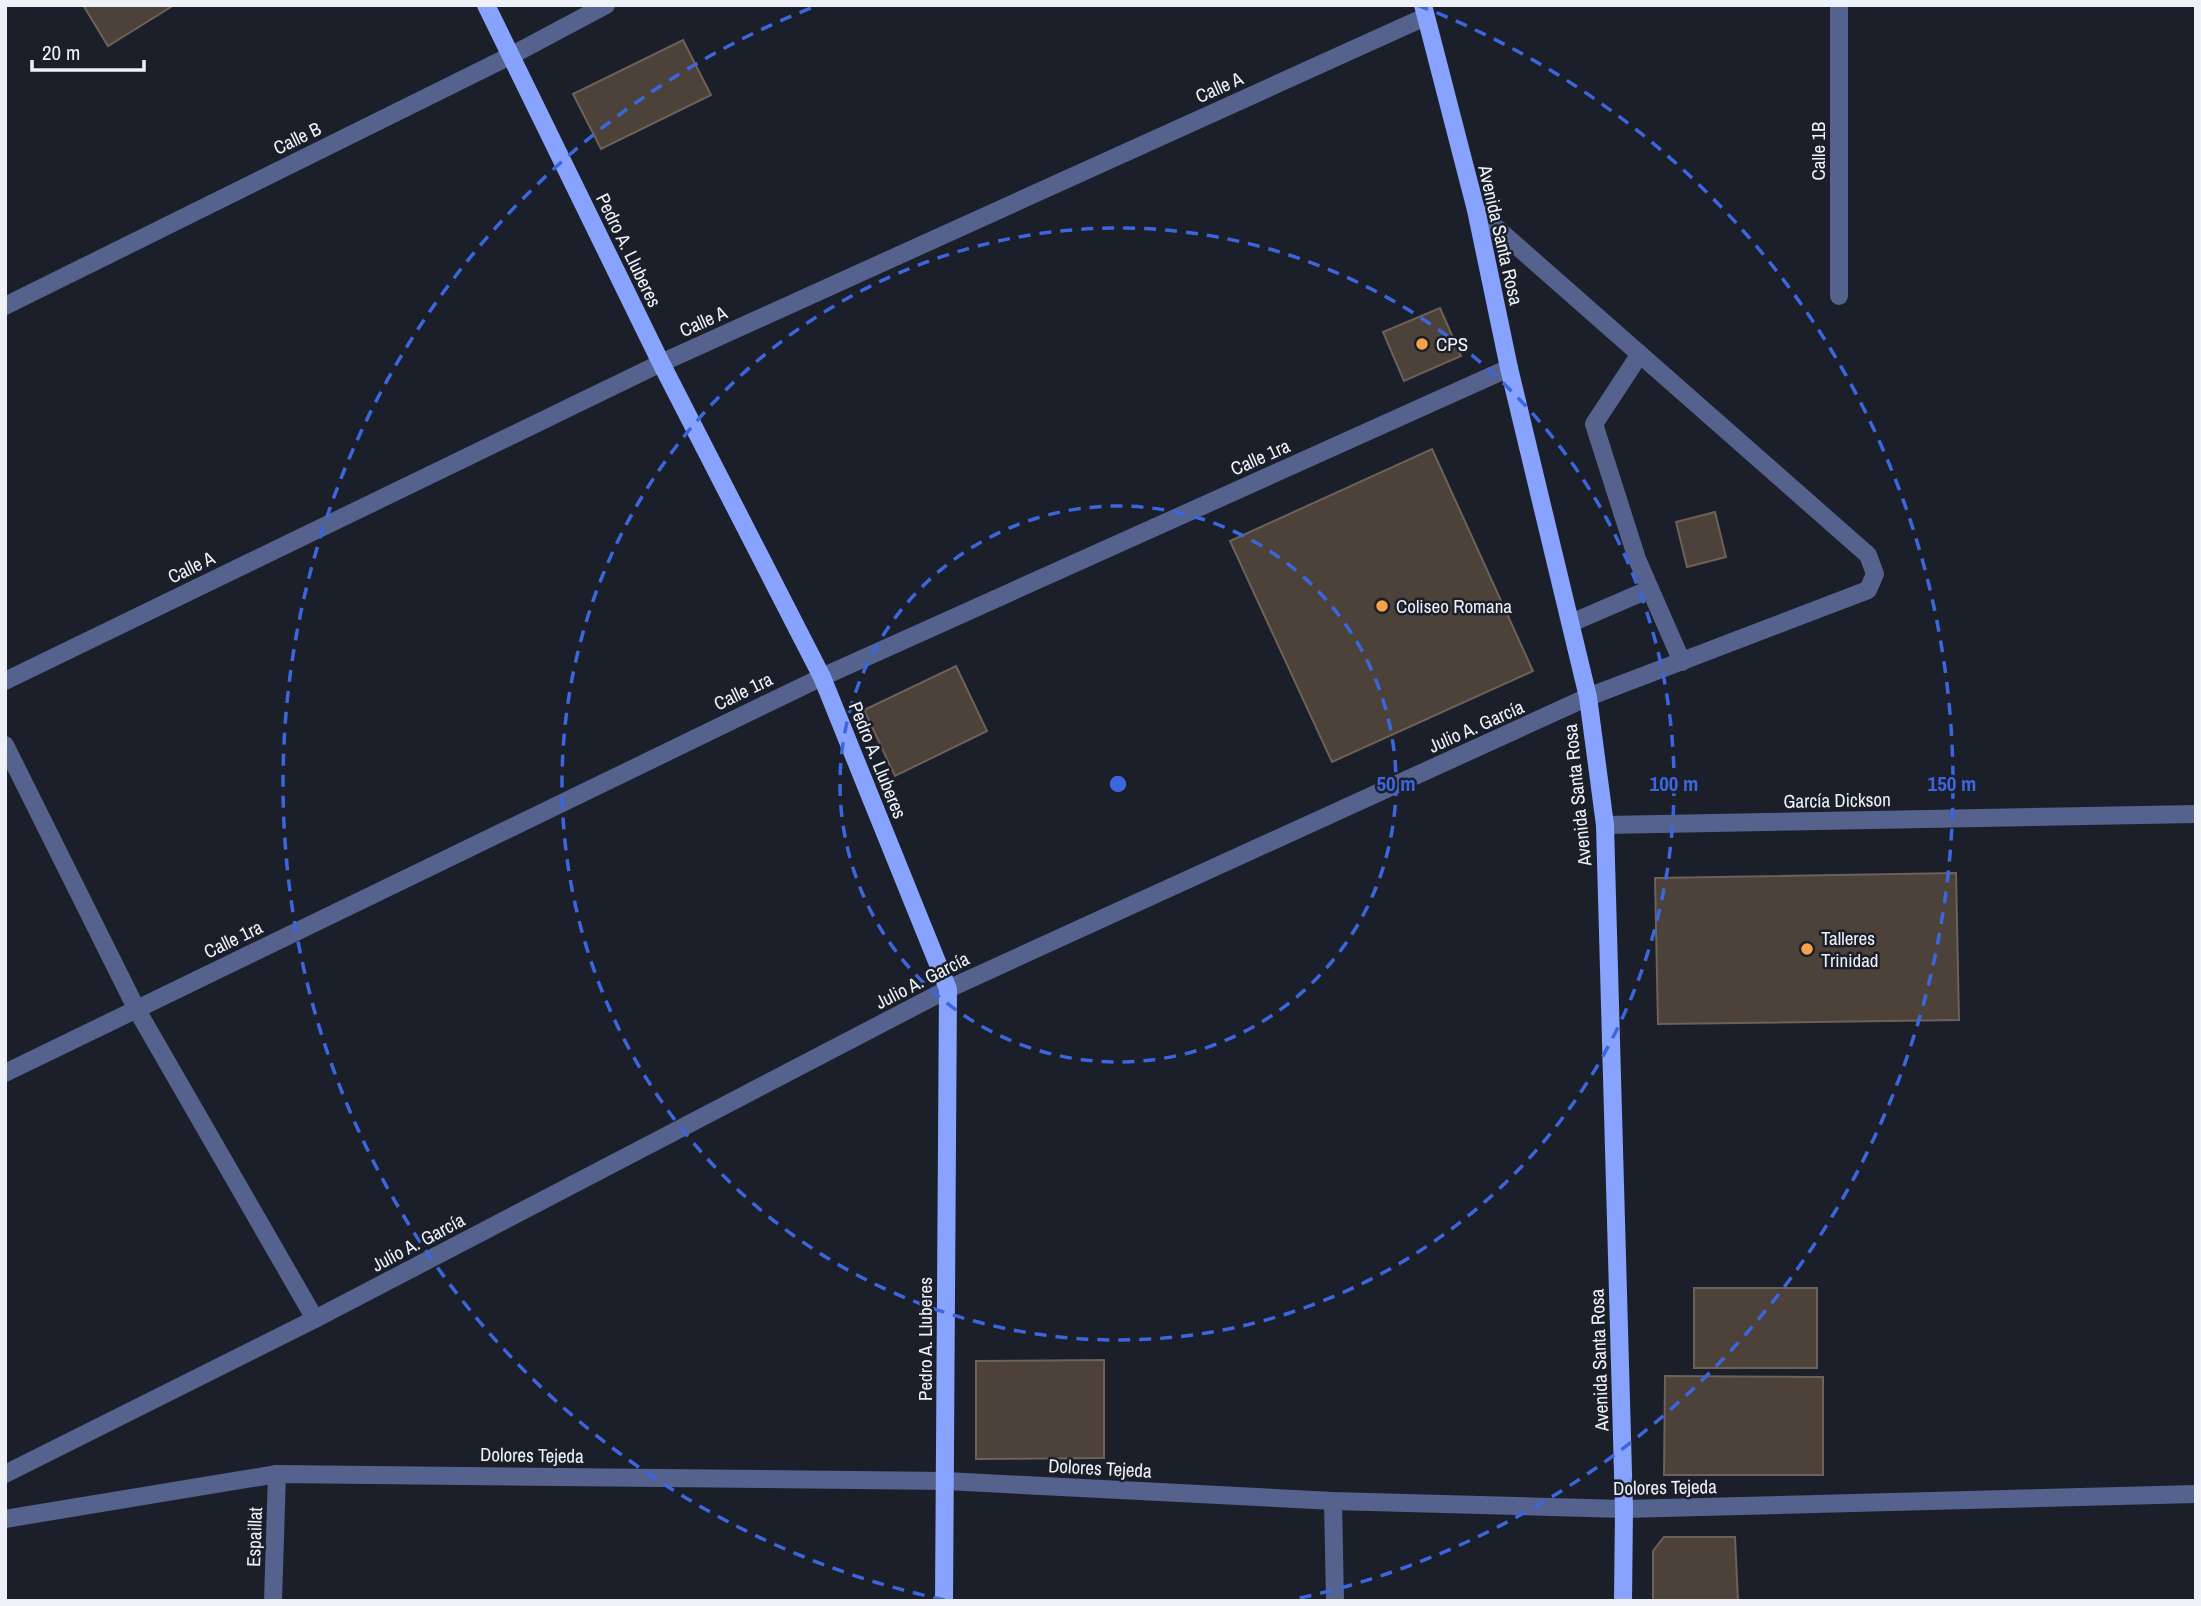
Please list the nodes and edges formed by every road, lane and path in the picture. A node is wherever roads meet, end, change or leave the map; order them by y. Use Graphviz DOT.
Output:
graph roads {
  1 [pos="486,5"];
  2 [pos="606,5"];
  3 [pos="1839,5"];
  4 [pos="1424,11"];
  5 [pos="512,55"];
  6 [pos="1476,210"];
  7 [pos="1839,296"];
  8 [pos="5,306"];
  9 [pos="1640,354"];
  10 [pos="661,363"];
  11 [pos="1509,368"];
  12 [pos="1650,589"];
  13 [pos="1571,623"];
  14 [pos="1682,662"];
  15 [pos="822,677"];
  16 [pos="5,681"];
  17 [pos="1588,698"];
  18 [pos="5,745"];
  19 [pos="2196,814"];
  20 [pos="1605,825"];
  21 [pos="948,989"];
  22 [pos="137,1010"];
  23 [pos="5,1073"];
  24 [pos="316,1319"];
  25 [pos="5,1474"];
  26 [pos="277,1474"];
  27 [pos="946,1481"];
  28 [pos="2196,1494"];
  29 [pos="1334,1501"];
  30 [pos="1624,1509"];
  31 [pos="5,1519"];
  32 [pos="273,1601"];
  33 [pos="944,1601"];
  34 [pos="1335,1601"];
  35 [pos="1623,1601"];
  1 -- 5 [label="main road, Pedro A. Lluberes"];
  2 -- 5 [label="street, Calle B"];
  3 -- 7 [label="street, Calle 1B"];
  4 -- 6 [label="main road, Avenida Santa Rosa"];
  4 -- 10 [label="street, Calle A"];
  5 -- 8 [label="street, Calle B"];
  5 -- 10 [label="main road, Pedro A. Lluberes"];
  6 -- 9 [label="street"];
  6 -- 11 [label="main road, Avenida Santa Rosa"];
  9 -- 12 [label="street"];
  9 -- 14 [label="street, Julio A. García"];
  10 -- 15 [label="main road, Pedro A. Lluberes"];
  10 -- 16 [label="street, Calle A"];
  11 -- 13 [label="main road, Avenida Santa Rosa"];
  11 -- 15 [label="street, Calle 1ra"];
  12 -- 13 [label="street"];
  12 -- 14 [label="street"];
  13 -- 17 [label="main road, Avenida Santa Rosa"];
  14 -- 17 [label="street, Julio A. García"];
  15 -- 21 [label="main road, Pedro A. Lluberes"];
  15 -- 22 [label="street, Calle 1ra"];
  17 -- 20 [label="main road, Avenida Santa Rosa"];
  17 -- 21 [label="street, Julio A. García"];
  18 -- 22 [label="street"];
  19 -- 20 [label="street, García Dickson"];
  20 -- 30 [label="main road, Avenida Santa Rosa"];
  21 -- 24 [label="street, Julio A. García"];
  21 -- 27 [label="main road, Pedro A. Lluberes"];
  22 -- 23 [label="street, Calle 1ra"];
  22 -- 24 [label="street"];
  24 -- 25 [label="street, Julio A. García"];
  26 -- 27 [label="street, Dolores Tejeda"];
  26 -- 31 [label="street, Dolores Tejeda"];
  26 -- 32 [label="street, Espaillat"];
  27 -- 29 [label="street, Dolores Tejeda"];
  27 -- 33 [label="main road, Pedro A. Lluberes"];
  28 -- 30 [label="street, Dolores Tejeda"];
  29 -- 30 [label="street, Dolores Tejeda"];
  29 -- 34 [label="street"];
  30 -- 35 [label="main road, Avenida Santa Rosa"];
}
